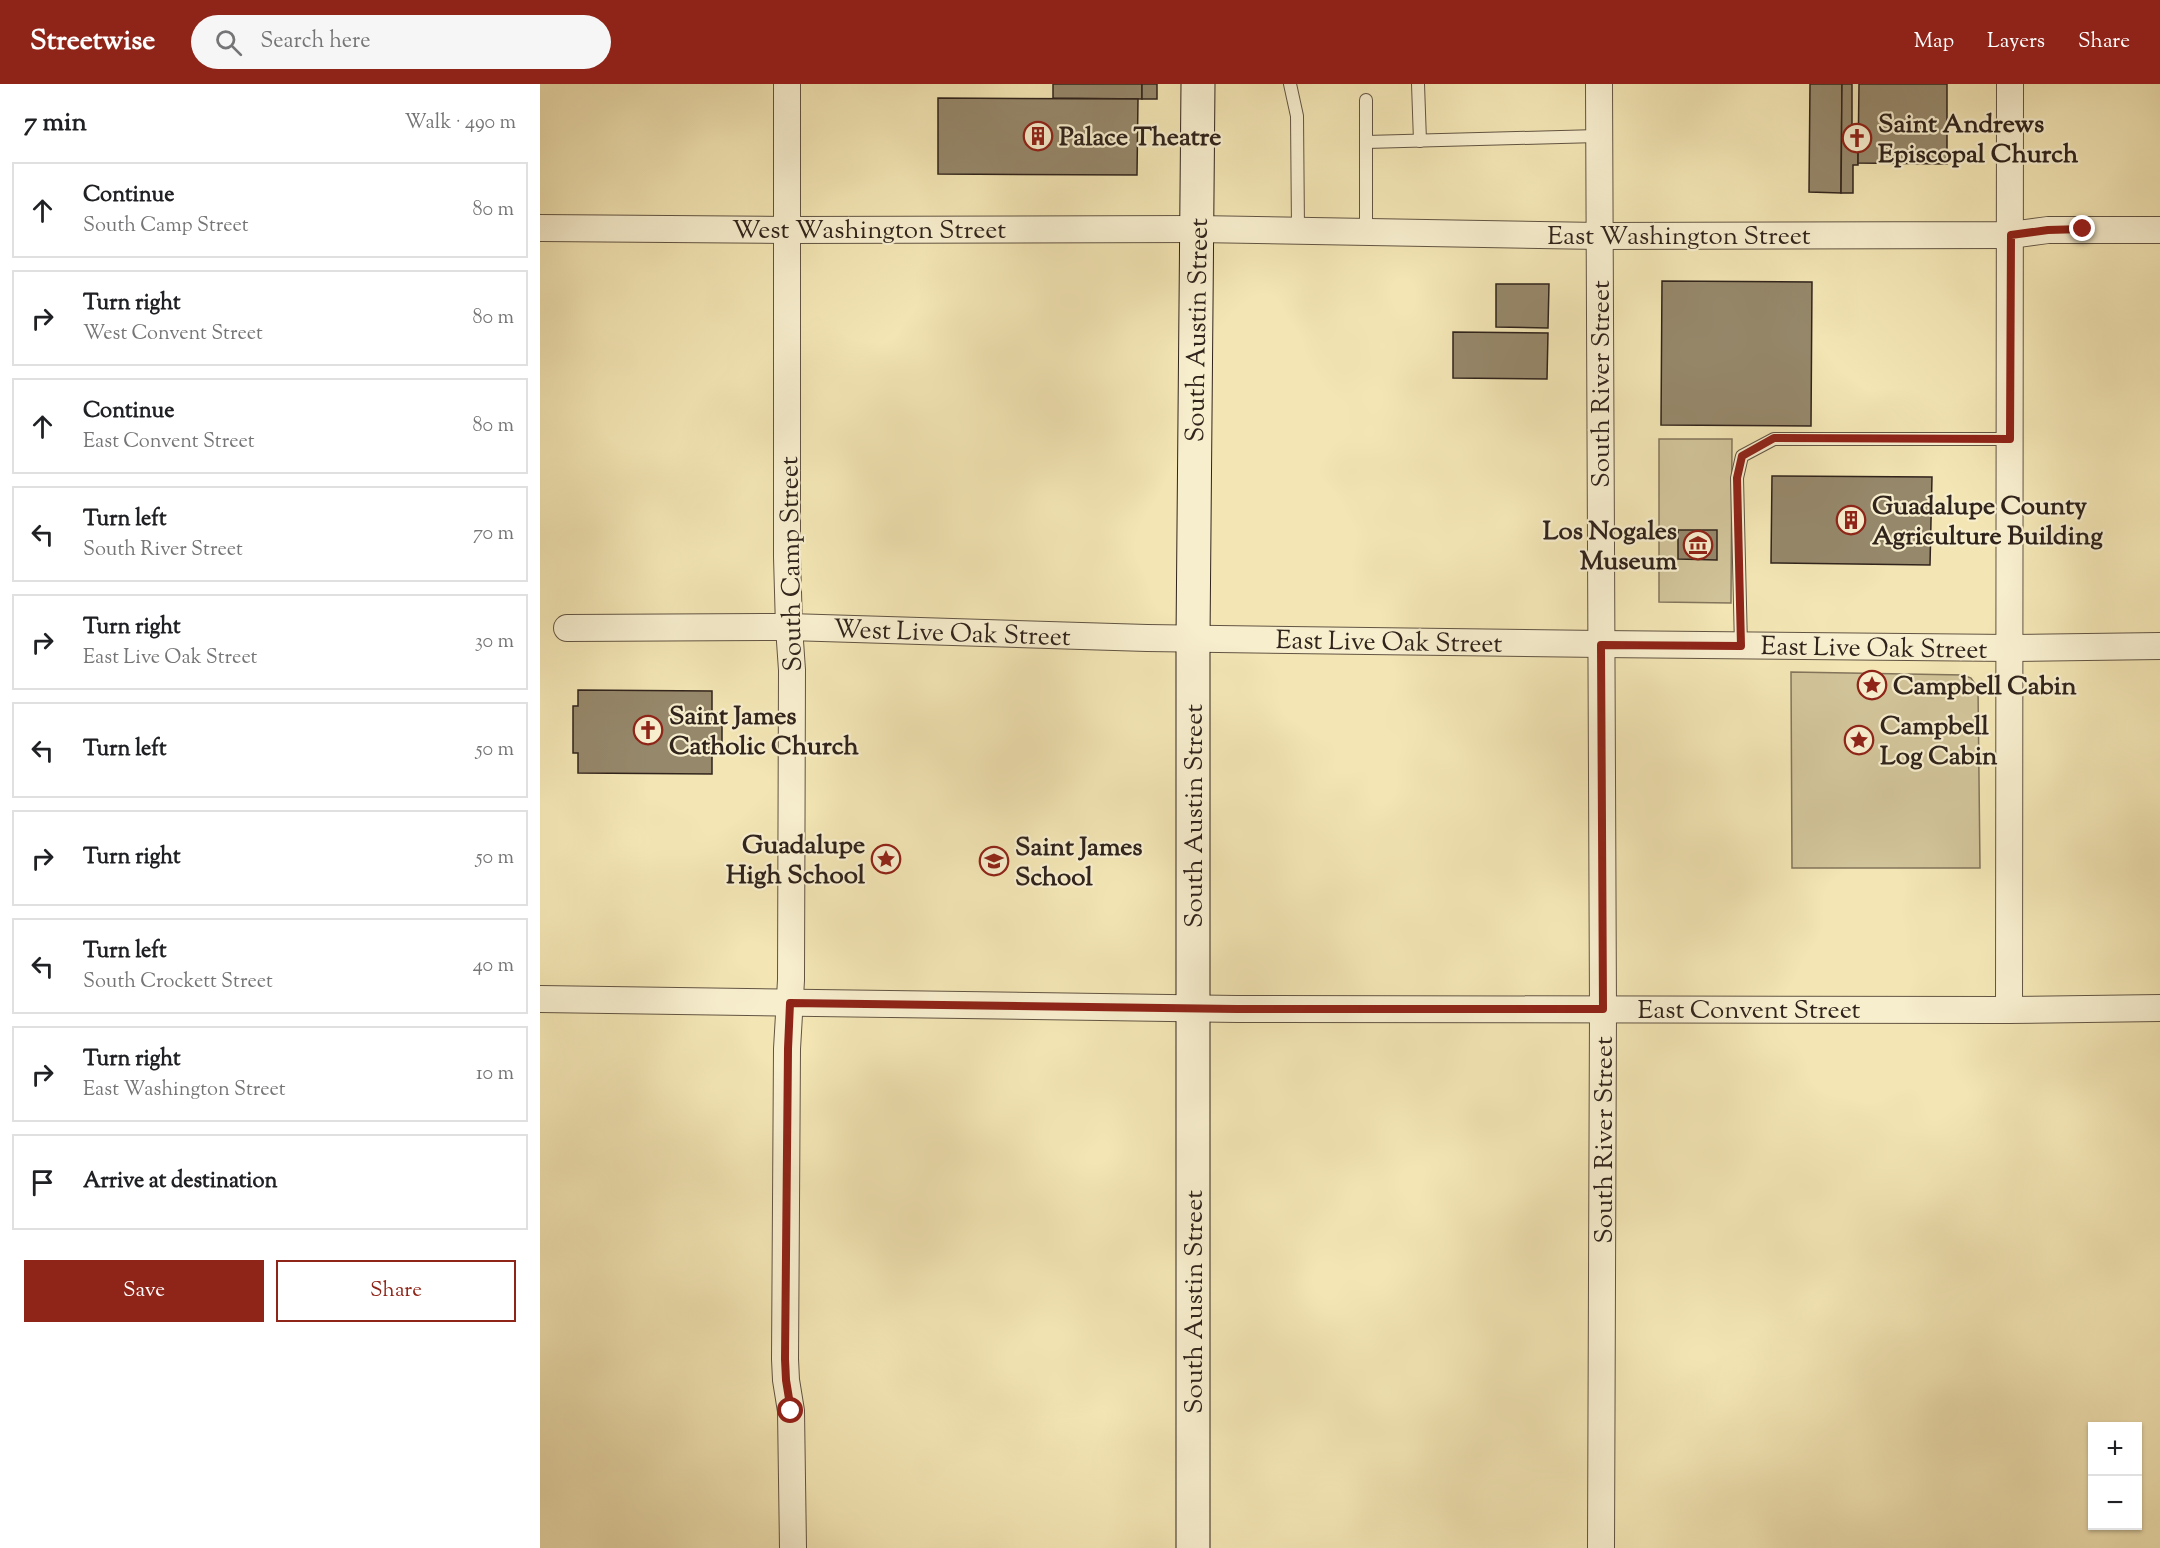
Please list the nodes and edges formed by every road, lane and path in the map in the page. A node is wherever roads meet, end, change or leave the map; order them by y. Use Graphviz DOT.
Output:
graph roads {
  1 [pos="788,84"];
  2 [pos="1198,84"];
  3 [pos="1290,84"];
  4 [pos="1418,84"];
  5 [pos="1599,84"];
  6 [pos="2010,84"];
  7 [pos="1366,100"];
  8 [pos="1598,136"];
  9 [pos="1420,141"];
  10 [pos="1366,142"];
  11 [pos="540,228"];
  12 [pos="1197,229"];
  13 [pos="788,230"];
  14 [pos="1298,230"];
  15 [pos="2160,230"];
  16 [pos="1366,232"];
  17 [pos="2011,235"];
  18 [pos="1599,236"];
  19 [pos="2010,439"];
  20 [pos="789,627"];
  21 [pos="567,628"];
  22 [pos="1193,638"];
  23 [pos="1601,645"];
  24 [pos="1741,646"];
  25 [pos="2160,646"];
  26 [pos="2010,648"];
  27 [pos="540,999"];
  28 [pos="790,1003"];
  29 [pos="1194,1007"];
  30 [pos="2160,1008"];
  31 [pos="1603,1009"];
  32 [pos="2009,1010"];
  33 [pos="793,1548"];
  34 [pos="1193,1548"];
  35 [pos="1601,1548"];
  1 -- 13 [label="street, South Camp Street"];
  2 -- 12 [label="main road, South Austin Street"];
  3 -- 14 [label="lane"];
  4 -- 9 [label="lane"];
  5 -- 8 [label="street, South River Street"];
  6 -- 17 [label="street"];
  7 -- 10 [label="lane"];
  8 -- 9 [label="lane"];
  8 -- 18 [label="street, South River Street"];
  9 -- 10 [label="lane"];
  10 -- 16 [label="lane"];
  11 -- 13 [label="street, West Washington Street"];
  12 -- 13 [label="street, West Washington Street"];
  12 -- 14 [label="street, East Washington Street"];
  12 -- 22 [label="main road, South Austin Street"];
  13 -- 20 [label="street, South Camp Street"];
  14 -- 16 [label="street, East Washington Street"];
  15 -- 17 [label="street, East Washington Street"];
  16 -- 18 [label="street, East Washington Street"];
  17 -- 18 [label="street, East Washington Street"];
  17 -- 19 [label="street"];
  18 -- 23 [label="street, South River Street"];
  19 -- 24 [label="lane"];
  19 -- 26 [label="street"];
  20 -- 21 [label="street, West Live Oak Street"];
  20 -- 22 [label="street, West Live Oak Street"];
  20 -- 28 [label="street, South Camp Street"];
  22 -- 23 [label="street, East Live Oak Street"];
  22 -- 29 [label="main road, South Austin Street"];
  23 -- 24 [label="street, East Live Oak Street"];
  23 -- 31 [label="street, South River Street"];
  24 -- 26 [label="street, East Live Oak Street"];
  25 -- 26 [label="street, East Live Oak Street"];
  26 -- 32 [label="street"];
  27 -- 28 [label="street, East Convent Street"];
  28 -- 29 [label="street, East Convent Street"];
  28 -- 33 [label="street, South Camp Street"];
  29 -- 31 [label="street, East Convent Street"];
  29 -- 34 [label="main road, South Austin Street"];
  30 -- 32 [label="street, East Convent Street"];
  31 -- 32 [label="street, East Convent Street"];
  31 -- 35 [label="street, South River Street"];
}
